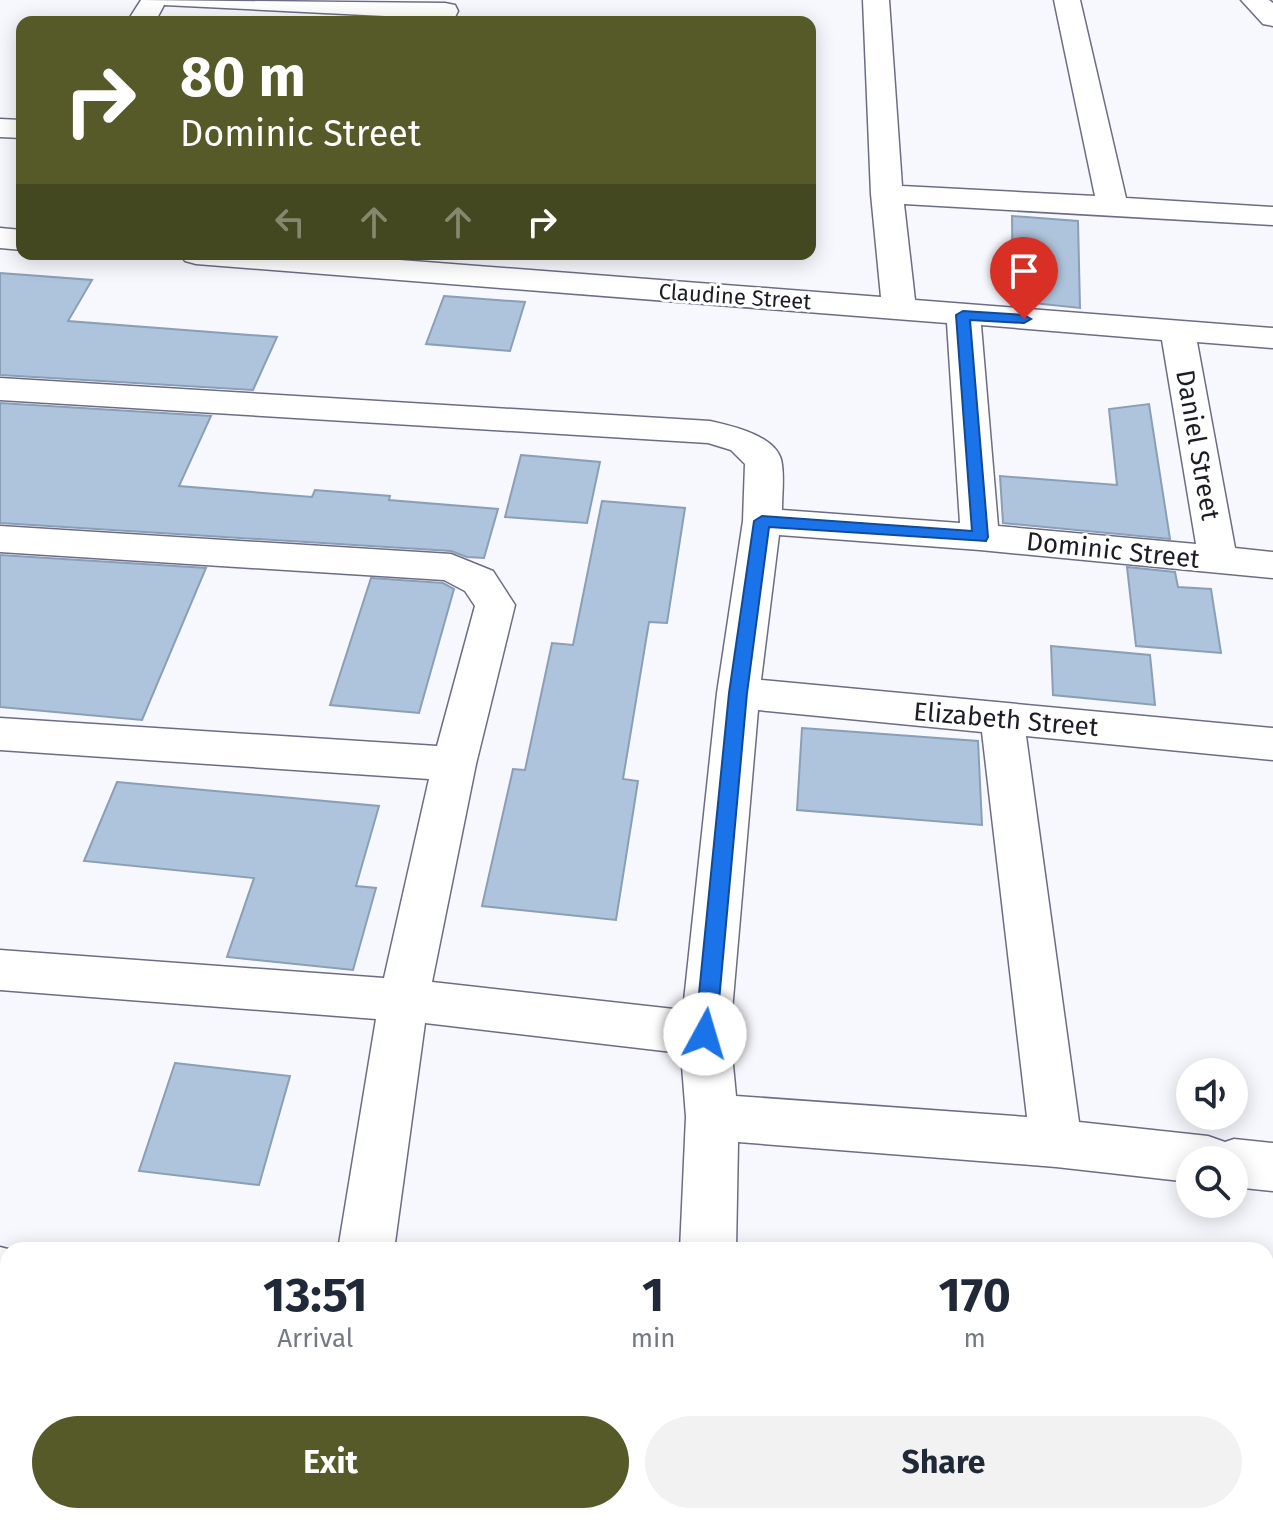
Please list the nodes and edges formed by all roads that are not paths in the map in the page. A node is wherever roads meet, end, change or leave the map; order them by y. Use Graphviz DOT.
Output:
graph roads {
  1 [pos="174,0"];
  2 [pos="876,0"];
  3 [pos="1067,0"];
  4 [pos="1254,0"];
  5 [pos="318,9"];
  6 [pos="445,11"];
  7 [pos="1273,18"];
  8 [pos="887,194"];
  9 [pos="1113,209"];
  10 [pos="1273,216"];
  11 [pos="276,260"];
  12 [pos="899,308"];
  13 [pos="963,315"];
  14 [pos="1178,330"];
  15 [pos="1273,338"];
  16 [pos="0,389"];
  17 [pos="762,521"];
  18 [pos="980,537"];
  19 [pos="0,539"];
  20 [pos="1218,561"];
  21 [pos="1273,565"];
  22 [pos="738,693"];
  23 [pos="1002,719"];
  24 [pos="0,734"];
  25 [pos="1271,753"];
  26 [pos="454,764"];
  27 [pos="0,970"];
  28 [pos="404,1000"];
  29 [pos="705,1034"];
  30 [pos="712,1117"];
  31 [pos="1056,1143"];
  32 [pos="1176,1156"];
  33 [pos="1248,1164"];
  34 [pos="1273,1167"];
  35 [pos="367,1242"];
  36 [pos="708,1242"];
  1 -- 5 [label="street"];
  2 -- 8 [label="street"];
  3 -- 9 [label="street"];
  4 -- 7 [label="street"];
  5 -- 6 [label="street"];
  8 -- 9 [label="street"];
  8 -- 12 [label="street"];
  9 -- 10 [label="street"];
  11 -- 12 [label="street, Claudine Street"];
  12 -- 13 [label="street, Claudine Street"];
  13 -- 14 [label="street, Claudine Street"];
  13 -- 18 [label="street"];
  14 -- 15 [label="street, Claudine Street"];
  14 -- 20 [label="street, Daniel Street"];
  16 -- 17 [label="street"];
  17 -- 18 [label="street, Dominic Street"];
  17 -- 22 [label="street"];
  18 -- 20 [label="street, Dominic Street"];
  19 -- 26 [label="street"];
  20 -- 21 [label="street, Dominic Street"];
  22 -- 23 [label="street, Elizabeth Street"];
  22 -- 29 [label="street"];
  23 -- 25 [label="street, Elizabeth Street"];
  23 -- 31 [label="street"];
  24 -- 26 [label="street"];
  26 -- 28 [label="street"];
  27 -- 28 [label="street"];
  28 -- 29 [label="street"];
  28 -- 35 [label="street"];
  29 -- 30 [label="street"];
  30 -- 31 [label="street"];
  30 -- 36 [label="street"];
  31 -- 32 [label="street"];
  33 -- 34 [label="street"];
}
